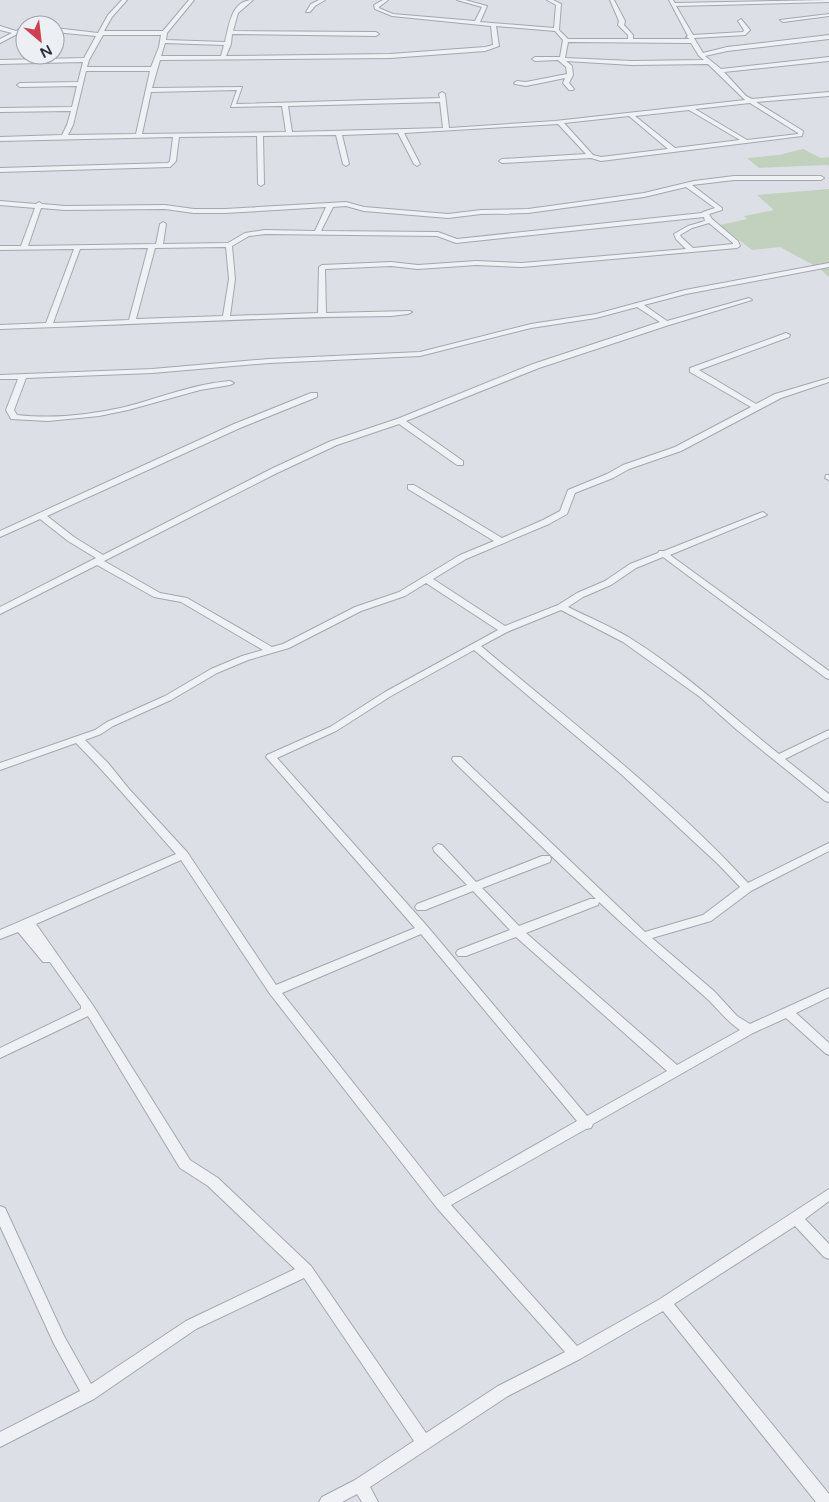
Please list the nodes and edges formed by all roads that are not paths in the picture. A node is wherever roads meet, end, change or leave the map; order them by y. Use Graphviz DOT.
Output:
graph roads {
  1 [pos="125,0"];
  2 [pos="192,0"];
  3 [pos="251,0"];
  4 [pos="323,0"];
  5 [pos="386,0"];
  6 [pos="459,0"];
  7 [pos="549,0"];
  8 [pos="612,0"];
  9 [pos="755,1"];
  10 [pos="829,1"];
  11 [pos="672,2"];
  12 [pos="700,2"];
  13 [pos="308,11"];
  14 [pos="829,15"];
  15 [pos="782,20"];
  16 [pos="741,21"];
  17 [pos="477,22"];
  18 [pos="493,23"];
  19 [pos="0,28"];
  20 [pos="556,30"];
  21 [pos="65,31"];
  22 [pos="15,32"];
  23 [pos="164,32"];
  24 [pos="230,32"];
  25 [pos="102,34"];
  26 [pos="376,34"];
  27 [pos="829,37"];
  28 [pos="690,39"];
  29 [pos="566,40"];
  30 [pos="631,40"];
  31 [pos="0,41"];
  32 [pos="164,41"];
  33 [pos="228,44"];
  34 [pos="701,55"];
  35 [pos="223,57"];
  36 [pos="158,58"];
  37 [pos="829,58"];
  38 [pos="560,59"];
  39 [pos="86,60"];
  40 [pos="535,60"];
  41 [pos="0,62"];
  42 [pos="709,62"];
  43 [pos="85,69"];
  44 [pos="154,69"];
  45 [pos="720,71"];
  46 [pos="570,75"];
  47 [pos="517,83"];
  48 [pos="79,84"];
  49 [pos="20,85"];
  50 [pos="571,89"];
  51 [pos="149,90"];
  52 [pos="829,94"];
  53 [pos="744,97"];
  54 [pos="750,101"];
  55 [pos="285,104"];
  56 [pos="732,104"];
  57 [pos="691,108"];
  58 [pos="73,109"];
  59 [pos="0,110"];
  60 [pos="630,114"];
  61 [pos="560,122"];
  62 [pos="446,130"];
  63 [pos="400,132"];
  64 [pos="289,134"];
  65 [pos="339,134"];
  66 [pos="260,135"];
  67 [pos="64,137"];
  68 [pos="138,137"];
  69 [pos="176,137"];
  70 [pos="0,139"];
  71 [pos="747,142"];
  72 [pos="673,150"];
  73 [pos="591,156"];
  74 [pos="502,161"];
  75 [pos="346,164"];
  76 [pos="417,164"];
  77 [pos="0,170"];
  78 [pos="821,178"];
  79 [pos="261,184"];
  80 [pos="688,185"];
  81 [pos="0,202"];
  82 [pos="39,204"];
  83 [pos="330,206"];
  84 [pos="707,217"];
  85 [pos="163,224"];
  86 [pos="317,233"];
  87 [pos="229,245"];
  88 [pos="78,246"];
  89 [pos="156,246"];
  90 [pos="0,248"];
  91 [pos="24,248"];
  92 [pos="692,251"];
  93 [pos="829,264"];
  94 [pos="750,300"];
  95 [pos="639,305"];
  96 [pos="408,312"];
  97 [pos="322,315"];
  98 [pos="226,318"];
  99 [pos="666,322"];
  100 [pos="132,323"];
  101 [pos="49,325"];
  102 [pos="0,327"];
  103 [pos="786,335"];
  104 [pos="23,376"];
  105 [pos="0,377"];
  106 [pos="829,380"];
  107 [pos="230,383"];
  108 [pos="314,395"];
  109 [pos="757,408"];
  110 [pos="400,420"];
  111 [pos="460,463"];
  112 [pos="411,487"];
  113 [pos="41,515"];
  114 [pos="764,515"];
  115 [pos="0,534"];
  116 [pos="501,541"];
  117 [pos="662,553"];
  118 [pos="99,560"];
  119 [pos="428,580"];
  120 [pos="561,607"];
  121 [pos="0,611"];
  122 [pos="504,630"];
  123 [pos="476,647"];
  124 [pos="270,650"];
  125 [pos="829,676"];
  126 [pos="829,733"];
  127 [pos="78,739"];
  128 [pos="779,758"];
  129 [pos="457,759"];
  130 [pos="0,767"];
  131 [pos="829,799"];
  132 [pos="829,847"];
  133 [pos="438,848"];
  134 [pos="183,855"];
  135 [pos="546,859"];
  136 [pos="475,886"];
  137 [pos="747,888"];
  138 [pos="594,902"];
  139 [pos="421,907"];
  140 [pos="24,925"];
  141 [pos="423,929"];
  142 [pos="518,932"];
  143 [pos="0,935"];
  144 [pos="643,937"];
  145 [pos="462,953"];
  146 [pos="274,991"];
  147 [pos="829,992"];
  148 [pos="90,1010"];
  149 [pos="788,1013"];
  150 [pos="750,1030"];
  151 [pos="829,1050"];
  152 [pos="0,1053"];
  153 [pos="676,1072"];
  154 [pos="587,1124"];
  155 [pos="829,1194"];
  156 [pos="442,1204"];
  157 [pos="0,1212"];
  158 [pos="796,1218"];
  159 [pos="829,1252"];
  160 [pos="306,1270"];
  161 [pos="665,1303"];
  162 [pos="576,1354"];
  163 [pos="89,1394"];
  164 [pos="0,1440"];
  165 [pos="423,1441"];
  166 [pos="360,1484"];
  167 [pos="327,1502"];
  168 [pos="370,1502"];
  169 [pos="826,1502"];
  1 -- 25 [label="street"];
  2 -- 23 [label="street"];
  3 -- 24 [label="street"];
  4 -- 13 [label="street"];
  5 -- 17 [label="street"];
  6 -- 17 [label="street"];
  7 -- 20 [label="street"];
  8 -- 30 [label="street"];
  9 -- 10 [label="street"];
  9 -- 12 [label="street"];
  11 -- 12 [label="street"];
  11 -- 28 [label="street"];
  14 -- 15 [label="street"];
  16 -- 28 [label="street"];
  17 -- 18 [label="street"];
  18 -- 20 [label="street"];
  18 -- 35 [label="street"];
  19 -- 22 [label="street"];
  20 -- 29 [label="street"];
  21 -- 25 [label="street"];
  22 -- 31 [label="street"];
  23 -- 25 [label="street"];
  23 -- 32 [label="street"];
  24 -- 26 [label="street"];
  24 -- 33 [label="street"];
  25 -- 39 [label="street"];
  27 -- 34 [label="street"];
  28 -- 30 [label="street"];
  28 -- 34 [label="street"];
  29 -- 30 [label="street"];
  29 -- 38 [label="street"];
  32 -- 33 [label="street"];
  32 -- 36 [label="street"];
  33 -- 35 [label="street"];
  34 -- 42 [label="street"];
  35 -- 36 [label="street"];
  36 -- 44 [label="street"];
  37 -- 45 [label="street"];
  38 -- 40 [label="street"];
  38 -- 42 [label="street"];
  38 -- 46 [label="street"];
  39 -- 41 [label="street"];
  39 -- 43 [label="street"];
  42 -- 45 [label="street"];
  43 -- 44 [label="street"];
  43 -- 48 [label="street"];
  44 -- 51 [label="street"];
  45 -- 53 [label="street"];
  46 -- 47 [label="street"];
  46 -- 50 [label="street"];
  48 -- 49 [label="street"];
  48 -- 58 [label="street"];
  51 -- 55 [label="street"];
  51 -- 68 [label="street"];
  52 -- 54 [label="street"];
  53 -- 54 [label="street"];
  53 -- 56 [label="street"];
  54 -- 56 [label="street"];
  54 -- 71 [label="street"];
  55 -- 62 [label="street"];
  55 -- 64 [label="street"];
  56 -- 57 [label="street"];
  57 -- 60 [label="street"];
  57 -- 71 [label="street"];
  58 -- 59 [label="street"];
  58 -- 67 [label="street"];
  60 -- 61 [label="street"];
  60 -- 72 [label="street"];
  61 -- 62 [label="street"];
  61 -- 73 [label="street"];
  62 -- 63 [label="street"];
  63 -- 65 [label="street"];
  63 -- 76 [label="street"];
  64 -- 65 [label="street"];
  64 -- 66 [label="street"];
  65 -- 75 [label="street"];
  66 -- 69 [label="street"];
  66 -- 79 [label="street"];
  67 -- 68 [label="street"];
  67 -- 70 [label="street"];
  68 -- 69 [label="street"];
  69 -- 77 [label="street"];
  71 -- 72 [label="street"];
  72 -- 73 [label="street"];
  73 -- 74 [label="street"];
  78 -- 80 [label="street"];
  80 -- 83 [label="street"];
  80 -- 84 [label="street"];
  81 -- 82 [label="street"];
  82 -- 83 [label="street"];
  82 -- 91 [label="street"];
  83 -- 86 [label="street"];
  84 -- 86 [label="street"];
  84 -- 92 [label="street"];
  84 -- 92 [label="street"];
  85 -- 89 [label="street"];
  86 -- 87 [label="street"];
  87 -- 89 [label="street"];
  87 -- 98 [label="street"];
  88 -- 89 [label="street"];
  88 -- 91 [label="street"];
  88 -- 101 [label="street"];
  89 -- 100 [label="street"];
  90 -- 91 [label="street"];
  92 -- 97 [label="street"];
  93 -- 95 [label="street"];
  94 -- 99 [label="street"];
  95 -- 99 [label="street"];
  95 -- 104 [label="street"];
  96 -- 97 [label="street"];
  97 -- 98 [label="street"];
  98 -- 100 [label="street"];
  99 -- 110 [label="street"];
  100 -- 101 [label="street"];
  101 -- 102 [label="street"];
  103 -- 109 [label="street"];
  104 -- 105 [label="street"];
  104 -- 107 [label="street"];
  106 -- 109 [label="street"];
  108 -- 113 [label="street"];
  109 -- 116 [label="street"];
  110 -- 111 [label="street"];
  110 -- 118 [label="street"];
  112 -- 116 [label="street"];
  113 -- 115 [label="street"];
  113 -- 118 [label="street"];
  114 -- 117 [label="street"];
  116 -- 119 [label="street"];
  117 -- 120 [label="street"];
  117 -- 125 [label="street"];
  118 -- 121 [label="street"];
  118 -- 124 [label="street"];
  119 -- 122 [label="street"];
  119 -- 124 [label="street"];
  120 -- 122 [label="street"];
  120 -- 128 [label="street"];
  122 -- 123 [label="street"];
  123 -- 137 [label="street"];
  123 -- 141 [label="street"];
  124 -- 127 [label="street"];
  126 -- 128 [label="street"];
  127 -- 130 [label="street"];
  127 -- 134 [label="street"];
  128 -- 131 [label="street"];
  129 -- 144 [label="street"];
  132 -- 137 [label="street"];
  133 -- 136 [label="street"];
  134 -- 140 [label="street"];
  134 -- 146 [label="street"];
  135 -- 136 [label="street"];
  136 -- 139 [label="street"];
  136 -- 142 [label="street"];
  137 -- 144 [label="street"];
  138 -- 142 [label="street"];
  140 -- 143 [label="street"];
  140 -- 148 [label="street"];
  141 -- 146 [label="street"];
  141 -- 154 [label="street"];
  142 -- 145 [label="street"];
  142 -- 153 [label="street"];
  144 -- 150 [label="street"];
  146 -- 156 [label="street"];
  147 -- 149 [label="street"];
  148 -- 152 [label="street"];
  148 -- 160 [label="street"];
  149 -- 150 [label="street"];
  149 -- 151 [label="street"];
  150 -- 153 [label="street"];
  153 -- 154 [label="street"];
  154 -- 156 [label="street"];
  155 -- 158 [label="street"];
  156 -- 162 [label="street"];
  157 -- 163 [label="street"];
  158 -- 159 [label="street"];
  158 -- 161 [label="street"];
  160 -- 163 [label="street"];
  160 -- 165 [label="street"];
  161 -- 162 [label="street"];
  161 -- 169 [label="street"];
  162 -- 165 [label="street"];
  163 -- 164 [label="street"];
  165 -- 166 [label="street"];
  166 -- 167 [label="street"];
  166 -- 168 [label="street"];
}
